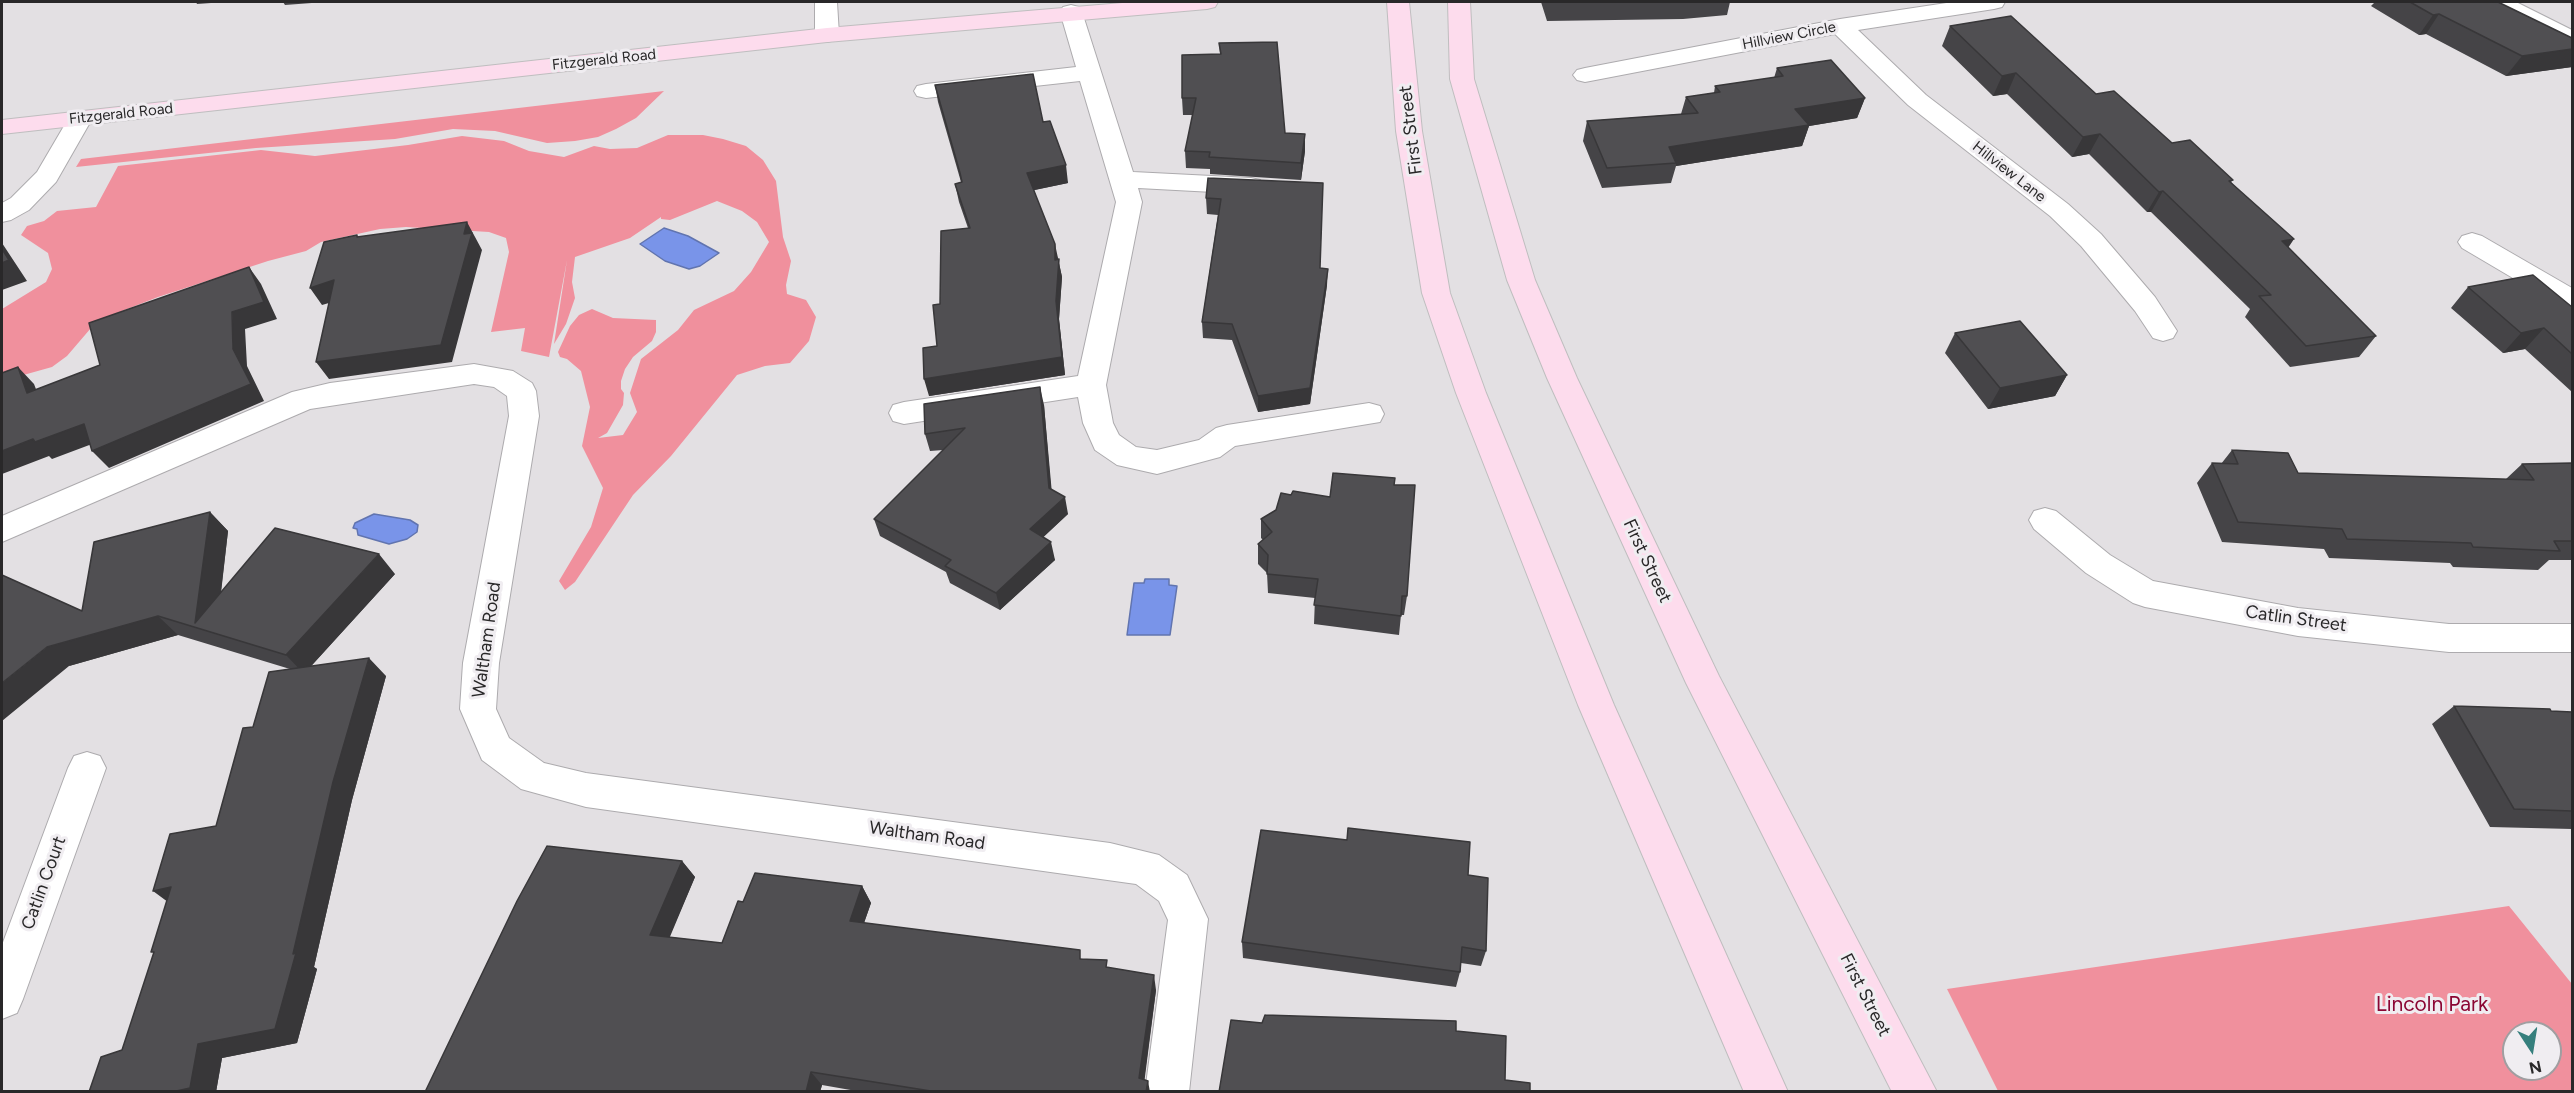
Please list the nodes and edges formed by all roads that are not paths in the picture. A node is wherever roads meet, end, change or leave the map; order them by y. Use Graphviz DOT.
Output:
graph roads {
  1 [pos="826,2"];
  2 [pos="1207,2"];
  3 [pos="1398,2"];
  4 [pos="1459,2"];
  5 [pos="1994,2"];
  6 [pos="2500,2"];
  7 [pos="1071,12"];
  8 [pos="1840,26"];
  9 [pos="827,35"];
  10 [pos="2572,39"];
  11 [pos="1090,73"];
  12 [pos="1585,75"];
  13 [pos="926,91"];
  14 [pos="80,118"];
  15 [pos="2,127"];
  16 [pos="1124,179"];
  17 [pos="1272,188"];
  18 [pos="2,214"];
  19 [pos="2472,242"];
  20 [pos="2572,300"];
  21 [pos="2163,331"];
  22 [pos="1091,385"];
  23 [pos="904,414"];
  24 [pos="1369,414"];
  25 [pos="2045,520"];
  26 [pos="2,530"];
  27 [pos="2572,638"];
  28 [pos="87,768"];
  29 [pos="2,999"];
  30 [pos="1167,1092"];
  31 [pos="1766,1092"];
  32 [pos="1915,1092"];
  1 -- 9 [label="street"];
  2 -- 7 [label="main road, Fitzgerald Road"];
  3 -- 31 [label="main road, First Street"];
  4 -- 32 [label="main road, First Street"];
  5 -- 8 [label="street, Hillview Circle"];
  6 -- 10 [label="street"];
  7 -- 9 [label="main road, Fitzgerald Road"];
  7 -- 11 [label="street"];
  8 -- 12 [label="street, Hillview Circle"];
  8 -- 21 [label="street, Hillview Lane"];
  9 -- 14 [label="main road, Fitzgerald Road"];
  11 -- 13 [label="street"];
  11 -- 16 [label="street"];
  14 -- 15 [label="main road, Fitzgerald Road"];
  14 -- 18 [label="street"];
  16 -- 17 [label="street"];
  16 -- 22 [label="street"];
  19 -- 20 [label="street"];
  22 -- 23 [label="street"];
  22 -- 24 [label="street"];
  25 -- 27 [label="street, Catlin Street"];
  26 -- 30 [label="street, Waltham Road"];
  28 -- 29 [label="street, Catlin Court"];
}
